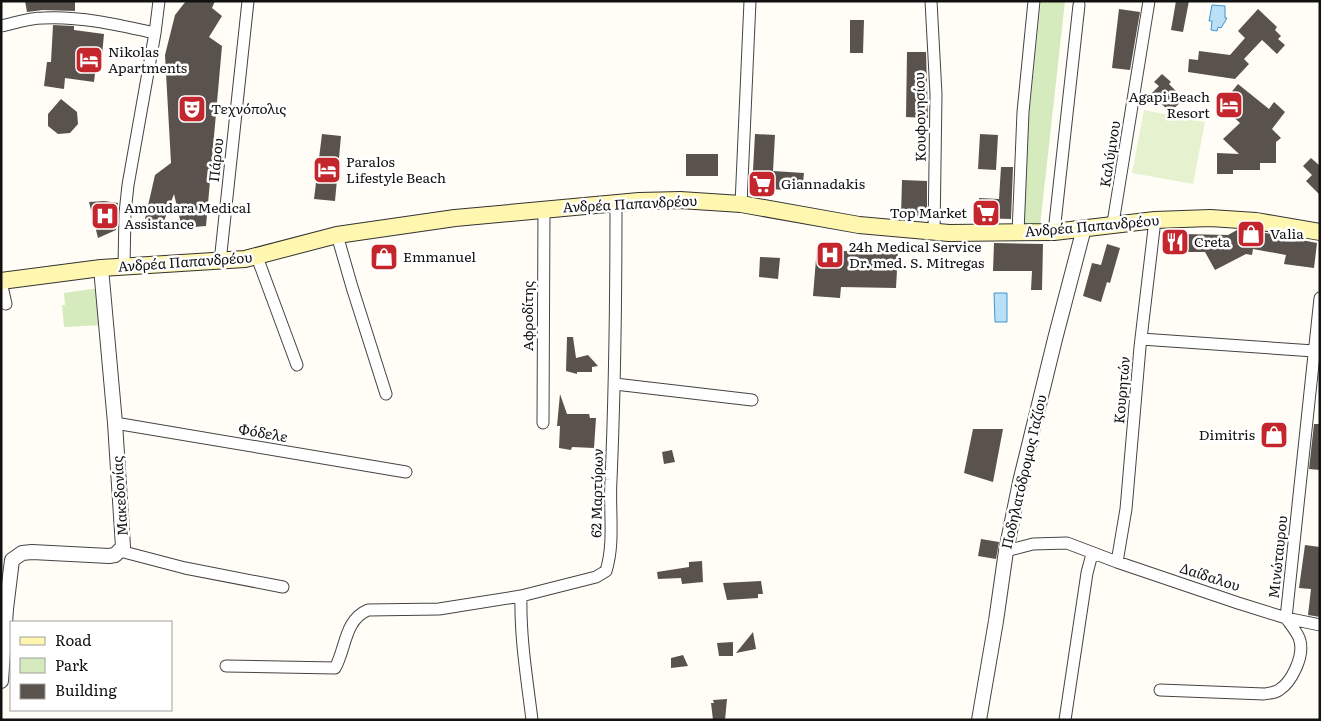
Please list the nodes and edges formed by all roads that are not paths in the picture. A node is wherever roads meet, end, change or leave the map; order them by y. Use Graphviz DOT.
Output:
graph roads {
  1 [pos="158,1"];
  2 [pos="248,1"];
  3 [pos="750,1"];
  4 [pos="931,1"];
  5 [pos="1034,1"];
  6 [pos="1149,1"];
  7 [pos="1079,5"];
  8 [pos="1,26"];
  9 [pos="155,33"];
  10 [pos="616,202"];
  11 [pos="742,204"];
  12 [pos="544,209"];
  13 [pos="1155,220"];
  14 [pos="1113,223"];
  15 [pos="1084,228"];
  16 [pos="1054,232"];
  17 [pos="1320,232"];
  18 [pos="934,233"];
  19 [pos="1018,233"];
  20 [pos="337,235"];
  21 [pos="257,256"];
  22 [pos="220,262"];
  23 [pos="124,266"];
  24 [pos="101,268"];
  25 [pos="1,281"];
  26 [pos="1320,298"];
  27 [pos="6,304"];
  28 [pos="1141,339"];
  29 [pos="1314,351"];
  30 [pos="298,364"];
  31 [pos="615,384"];
  32 [pos="386,394"];
  33 [pos="752,400"];
  34 [pos="115,423"];
  35 [pos="543,423"];
  36 [pos="406,472"];
  37 [pos="120,551"];
  38 [pos="1006,551"];
  39 [pos="1092,554"];
  40 [pos="1117,562"];
  41 [pos="282,587"];
  42 [pos="521,596"];
  43 [pos="1286,618"];
  44 [pos="1320,625"];
  45 [pos="226,666"];
  46 [pos="1,680"];
  47 [pos="1160,690"];
  48 [pos="532,720"];
  49 [pos="980,720"];
  50 [pos="1065,720"];
  1 -- 9 [label="street"];
  2 -- 22 [label="street, Πάρου"];
  3 -- 11 [label="street"];
  4 -- 18 [label="street, Κουφονησίου"];
  5 -- 19 [label="street"];
  6 -- 14 [label="street, Καλύμνου"];
  7 -- 16 [label="street"];
  8 -- 9 [label="street"];
  9 -- 23 [label="street"];
  10 -- 11 [label="main road, Ανδρέα Παπανδρέου"];
  10 -- 12 [label="main road, Ανδρέα Παπανδρέου"];
  10 -- 31 [label="street, 62 Μαρτύρων"];
  11 -- 18 [label="main road, Ανδρέα Παπανδρέου"];
  12 -- 20 [label="main road, Ανδρέα Παπανδρέου"];
  12 -- 35 [label="street, Αφροδίτης"];
  13 -- 14 [label="main road, Ανδρέα Παπανδρέου"];
  13 -- 17 [label="main road, Ανδρέα Παπανδρέου"];
  13 -- 28 [label="street, Κουρητών"];
  14 -- 15 [label="main road, Ανδρέα Παπανδρέου"];
  15 -- 16 [label="main road, Ανδρέα Παπανδρέου"];
  15 -- 38 [label="street, Ποδηλατόδρομος Γαζίου"];
  16 -- 19 [label="main road, Ανδρέα Παπανδρέου"];
  18 -- 19 [label="main road, Ανδρέα Παπανδρέου"];
  20 -- 21 [label="main road, Ανδρέα Παπανδρέου"];
  20 -- 32 [label="street"];
  21 -- 22 [label="main road, Ανδρέα Παπανδρέου"];
  21 -- 30 [label="street"];
  22 -- 23 [label="main road, Ανδρέα Παπανδρέου"];
  23 -- 24 [label="main road, Ανδρέα Παπανδρέου"];
  24 -- 25 [label="main road, Ανδρέα Παπανδρέου"];
  24 -- 34 [label="street, Μακεδονίας"];
  25 -- 27 [label="street"];
  26 -- 29 [label="street, Μινώταυρου"];
  28 -- 29 [label="street"];
  28 -- 40 [label="street, Κουρητών"];
  29 -- 43 [label="street, Μινώταυρου"];
  31 -- 33 [label="street"];
  31 -- 42 [label="street, 62 Μαρτύρων"];
  34 -- 36 [label="street, Φόδελε"];
  34 -- 37 [label="street, Μακεδονίας"];
  37 -- 41 [label="street"];
  37 -- 46 [label="street, Μακεδονίας"];
  38 -- 39 [label="street, Δαίδαλου"];
  38 -- 49 [label="street, Ποδηλατόδρομος Γαζίου"];
  39 -- 40 [label="street, Δαίδαλου"];
  39 -- 50 [label="street"];
  40 -- 43 [label="street, Δαίδαλου"];
  42 -- 45 [label="street"];
  42 -- 48 [label="street"];
  43 -- 44 [label="street, Δαίδαλου"];
  43 -- 47 [label="street, Μινώταυρου"];
}
